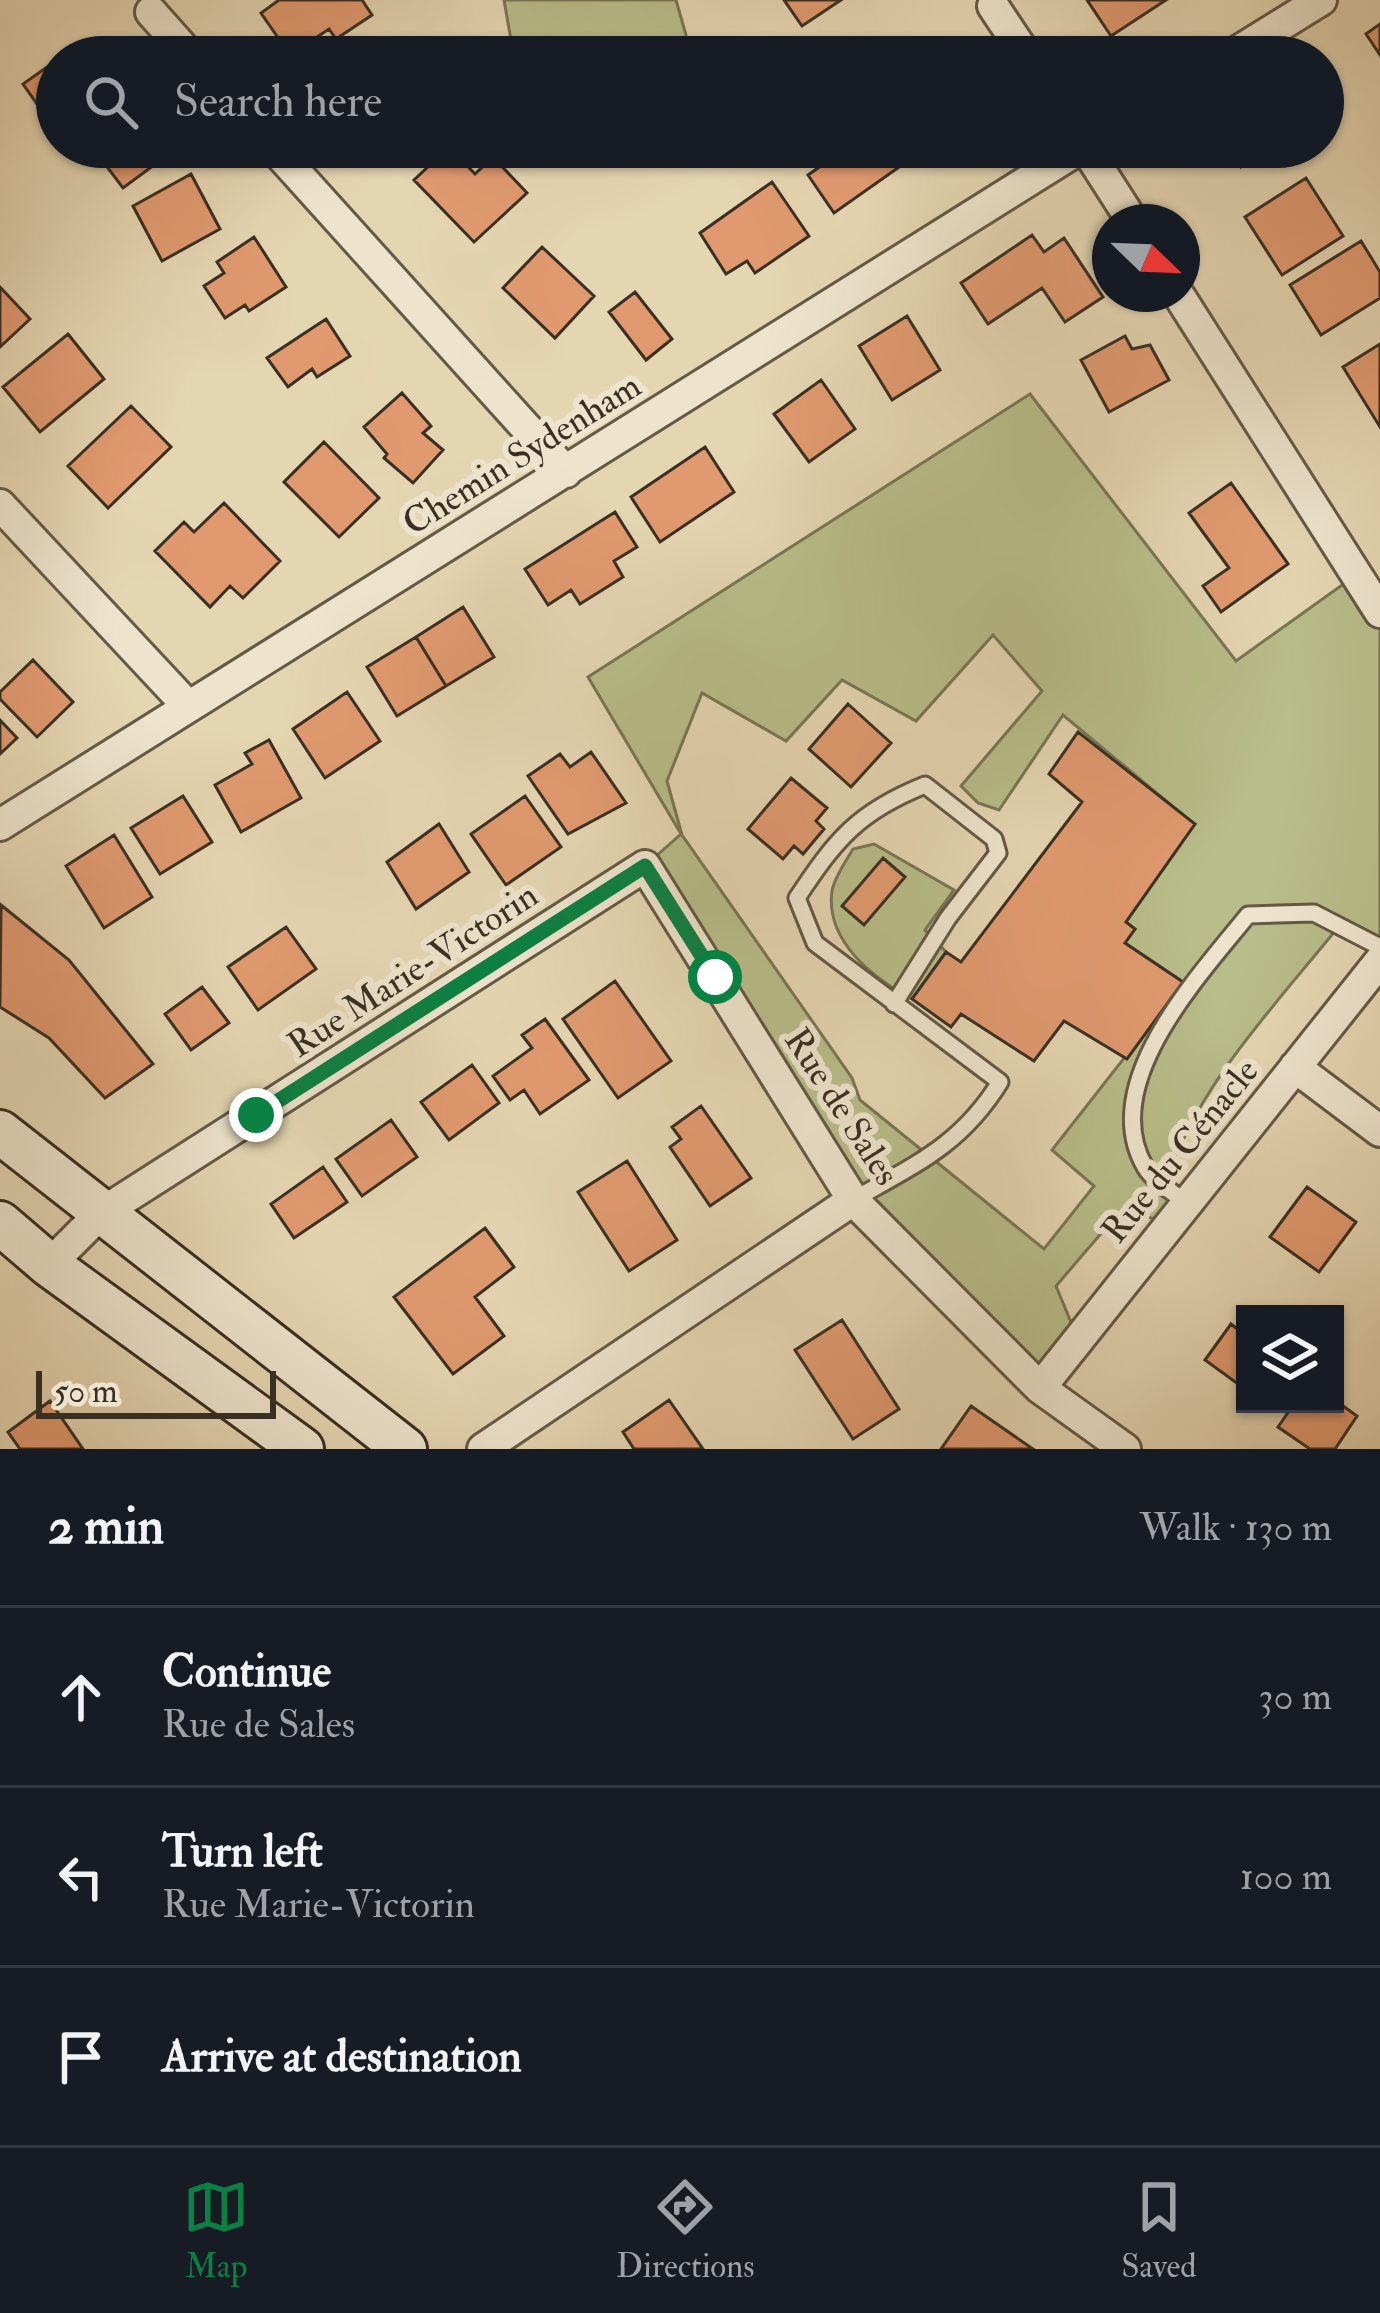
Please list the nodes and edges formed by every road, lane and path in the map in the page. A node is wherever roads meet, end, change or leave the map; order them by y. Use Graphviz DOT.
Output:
graph roads {
  1 [pos="1321,0"];
  2 [pos="989,2"];
  3 [pos="151,12"];
  4 [pos="172,36"];
  5 [pos="1012,36"];
  6 [pos="1263,36"];
  7 [pos="292,168"];
  8 [pos="1050,168"];
  9 [pos="1097,168"];
  10 [pos="1120,204"];
  11 [pos="1189,312"];
  12 [pos="566,472"];
  13 [pos="0,505"];
  14 [pos="1380,612"];
  15 [pos="186,704"];
  16 [pos="0,824"];
  17 [pos="645,866"];
  18 [pos="1380,946"];
  19 [pos="1380,962"];
  20 [pos="894,1004"];
  21 [pos="1295,1067"];
  22 [pos="1380,1131"];
  23 [pos="0,1132"];
  24 [pos="854,1200"];
  25 [pos="1187,1203"];
  26 [pos="100,1214"];
  27 [pos="0,1223"];
  28 [pos="49,1265"];
  29 [pos="1040,1388"];
  30 [pos="302,1449"];
  31 [pos="405,1449"];
  32 [pos="483,1449"];
  33 [pos="1124,1449"];
  1 -- 6 [label="street"];
  2 -- 5 [label="street"];
  3 -- 4 [label="street"];
  7 -- 12 [label="street"];
  8 -- 12 [label="street, Chemin Sydenham"];
  9 -- 10 [label="street"];
  11 -- 14 [label="street"];
  12 -- 15 [label="street, Chemin Sydenham"];
  13 -- 15 [label="street"];
  15 -- 16 [label="street, Chemin Sydenham"];
  17 -- 24 [label="street, Rue de Sales"];
  17 -- 26 [label="street, Rue Marie-Victorin"];
  18 -- 25 [label="lane"];
  19 -- 21 [label="street, Rue du Cénacle"];
  20 -- 20 [label="lane"];
  20 -- 24 [label="lane"];
  21 -- 22 [label="street"];
  21 -- 25 [label="street, Rue du Cénacle"];
  23 -- 26 [label="main road"];
  24 -- 29 [label="street, Rue de Sales"];
  24 -- 32 [label="street"];
  25 -- 29 [label="street, Rue du Cénacle"];
  26 -- 28 [label="street, Rue Marie-Victorin"];
  26 -- 31 [label="main road"];
  27 -- 28 [label="main road"];
  28 -- 30 [label="main road"];
  29 -- 33 [label="street, Rue de Sales"];
}
